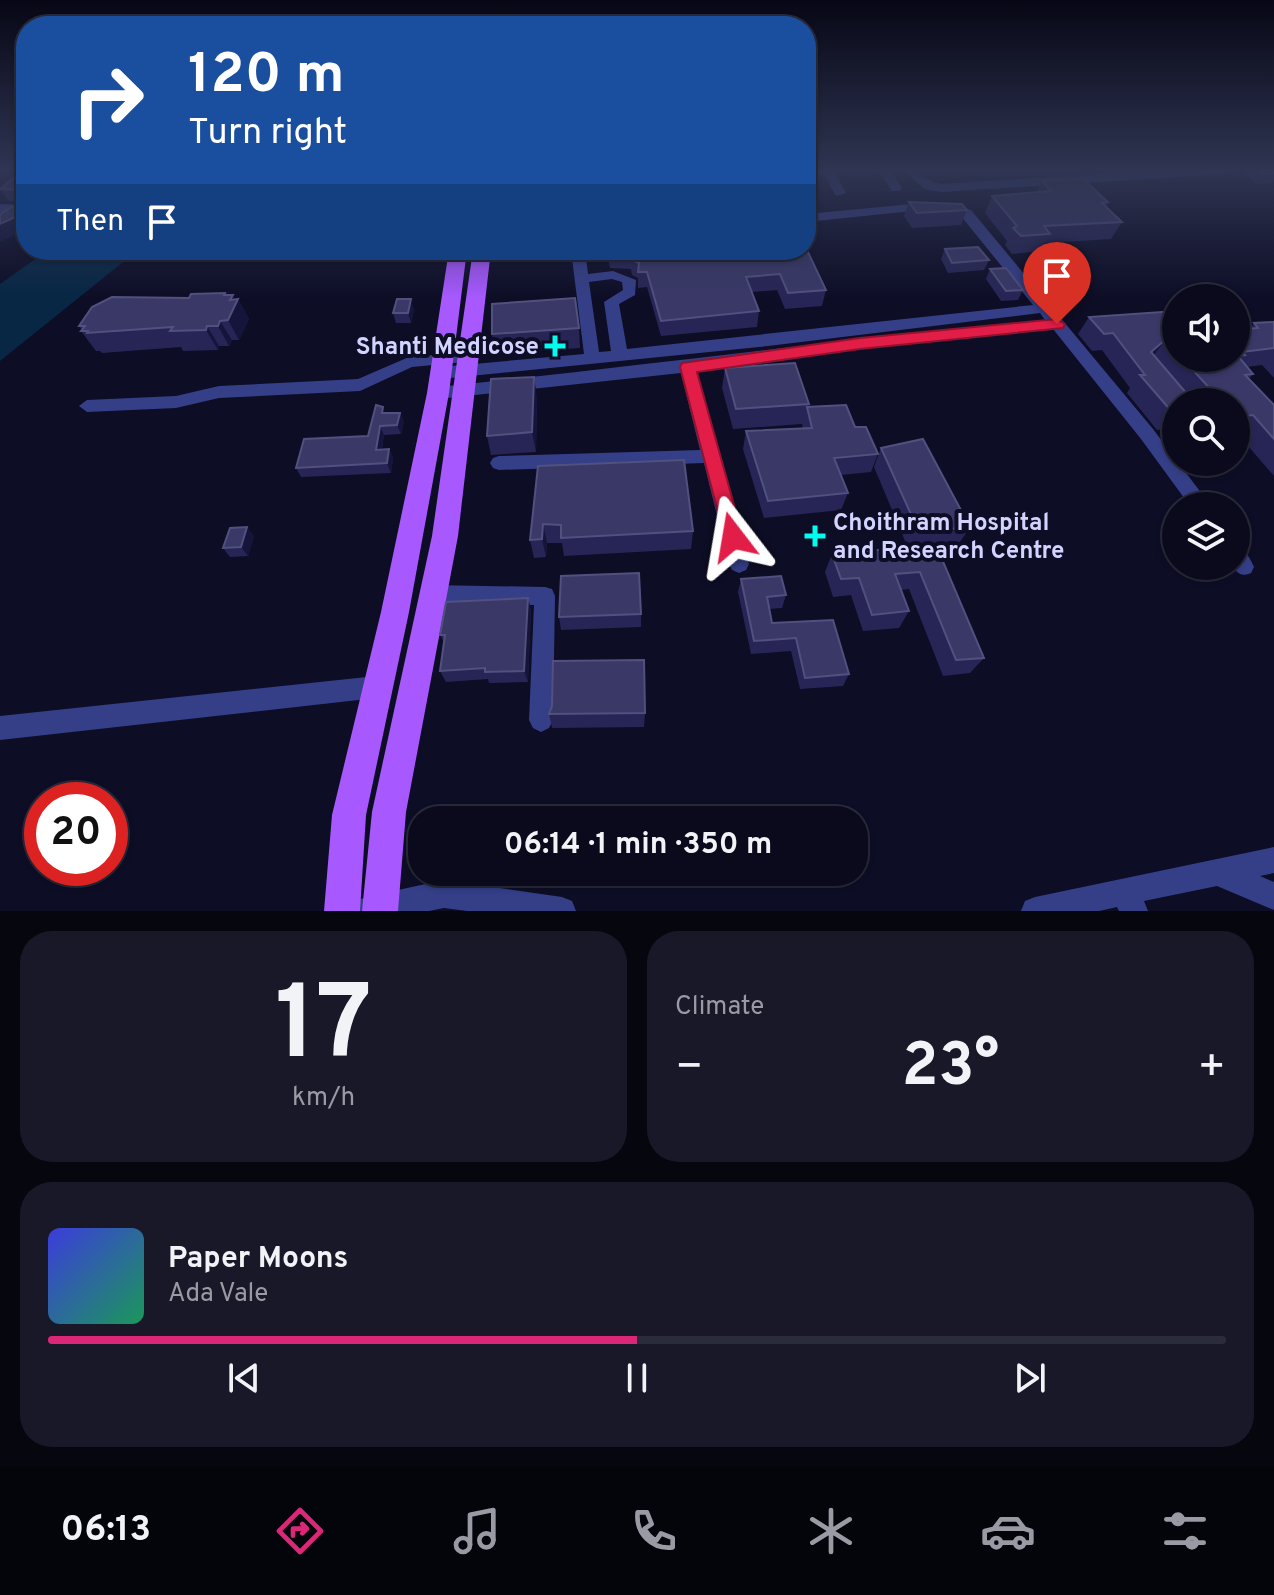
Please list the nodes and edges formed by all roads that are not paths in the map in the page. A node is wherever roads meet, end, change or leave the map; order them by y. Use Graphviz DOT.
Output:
graph roads {
  1 [pos="874,213"];
  2 [pos="963,213"];
  3 [pos="816,217"];
  4 [pos="457,260"];
  5 [pos="481,260"];
  6 [pos="579,260"];
  7 [pos="582,279"];
  8 [pos="586,302"];
  9 [pos="611,302"];
  10 [pos="1044,308"];
  11 [pos="1057,324"];
  12 [pos="771,349"];
  13 [pos="620,355"];
  14 [pos="592,358"];
  15 [pos="688,367"];
  16 [pos="468,373"];
  17 [pos="440,375"];
  18 [pos="87,406"];
  19 [pos="713,456"];
  20 [pos="499,463"];
  21 [pos="1190,492"];
  22 [pos="739,564"];
  23 [pos="431,594"];
  24 [pos="376,687"];
  25 [pos="541,720"];
  26 [pos="0,728"];
  27 [pos="1274,860"];
  28 [pos="1217,872"];
  29 [pos="1274,896"];
  30 [pos="1129,902"];
  31 [pos="375,909"];
  32 [pos="342,911"];
  33 [pos="562,911"];
  34 [pos="1035,911"];
  1 -- 3 [label="street"];
  2 -- 10 [label="street"];
  4 -- 17 [label="main road"];
  5 -- 16 [label="main road"];
  6 -- 7 [label="street"];
  7 -- 8 [label="street"];
  7 -- 9 [label="street"];
  8 -- 9 [label="street"];
  8 -- 14 [label="street"];
  9 -- 13 [label="street"];
  10 -- 11 [label="street"];
  10 -- 12 [label="street"];
  11 -- 12 [label="street"];
  11 -- 21 [label="street"];
  12 -- 13 [label="street"];
  12 -- 15 [label="street"];
  13 -- 14 [label="street"];
  14 -- 16 [label="street"];
  15 -- 16 [label="street"];
  15 -- 19 [label="street"];
  16 -- 17 [label="street"];
  16 -- 17 [label="street"];
  16 -- 23 [label="main road"];
  17 -- 18 [label="street"];
  17 -- 24 [label="main road"];
  19 -- 20 [label="street"];
  19 -- 22 [label="street"];
  23 -- 25 [label="street"];
  23 -- 31 [label="main road"];
  24 -- 26 [label="street"];
  24 -- 32 [label="main road"];
  27 -- 28 [label="street"];
  28 -- 29 [label="street"];
  28 -- 30 [label="street"];
  30 -- 34 [label="street"];
  31 -- 33 [label="street"];
}
